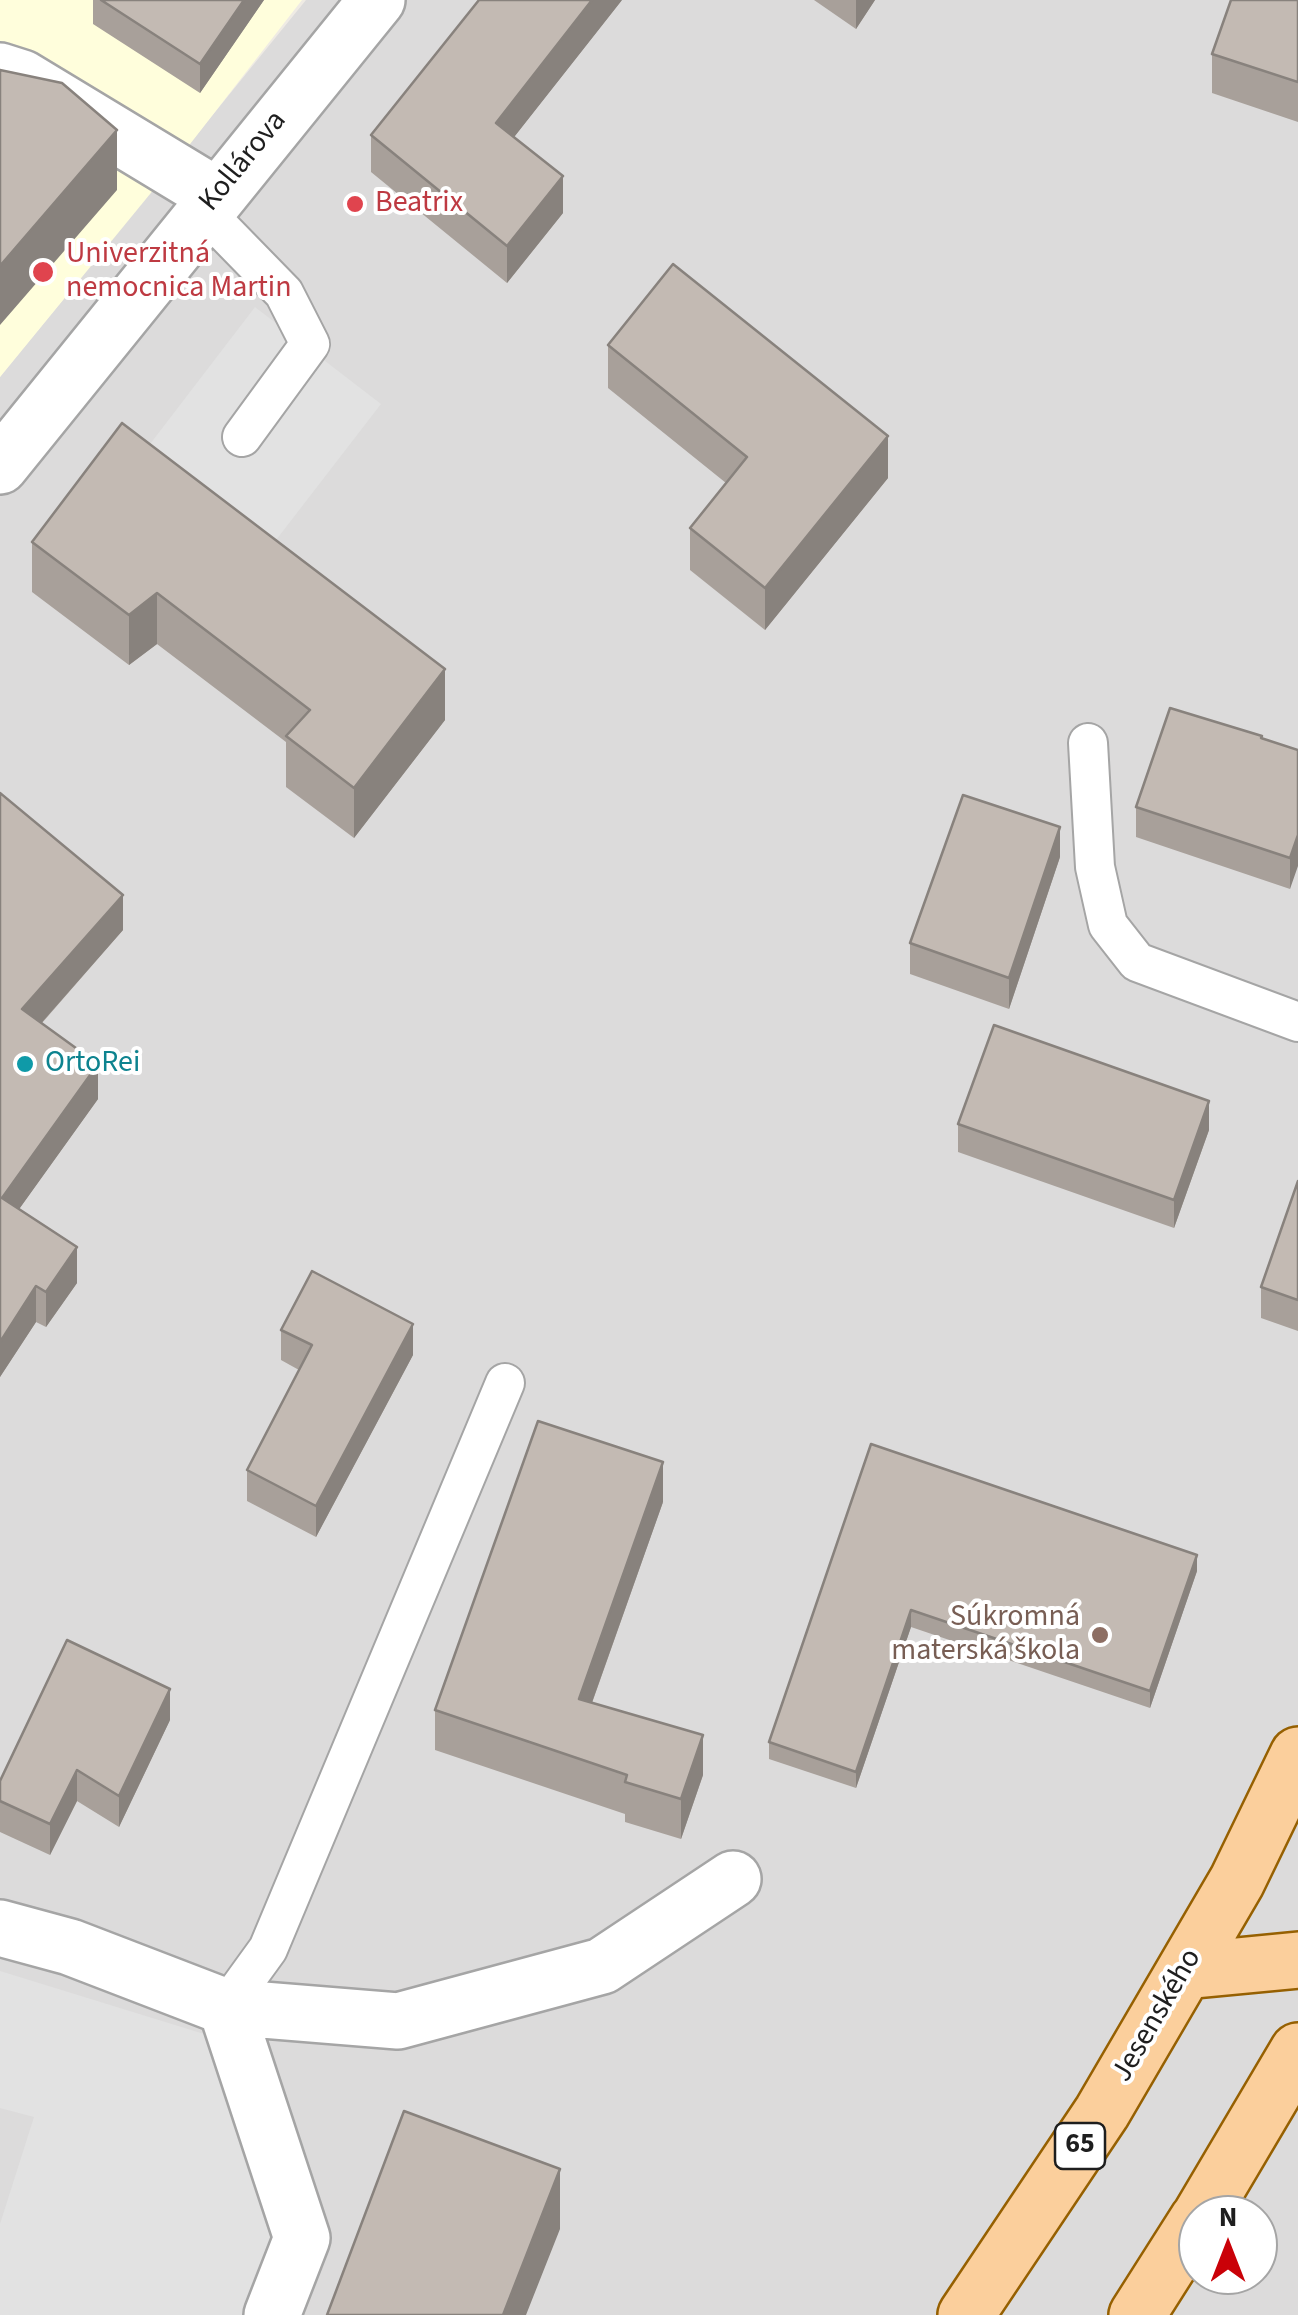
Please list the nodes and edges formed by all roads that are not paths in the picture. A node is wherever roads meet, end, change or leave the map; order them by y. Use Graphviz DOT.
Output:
graph roads {
  1 [pos="377,0"];
  2 [pos="0,71"];
  3 [pos="210,203"];
  4 [pos="242,437"];
  5 [pos="0,466"];
  6 [pos="1088,743"];
  7 [pos="1298,1022"];
  8 [pos="505,1383"];
  9 [pos="1294,1782"];
  10 [pos="733,1879"];
  11 [pos="0,1928"];
  12 [pos="1298,1960"];
  13 [pos="1185,1970"];
  14 [pos="226,2007"];
  15 [pos="1298,2051"];
  16 [pos="1212,2195"];
  17 [pos="1178,2250"];
  18 [pos="272,2315"];
  19 [pos="966,2315"];
  20 [pos="1137,2315"];
  1 -- 3 [label="street, Kollárova"];
  2 -- 3 [label="street"];
  3 -- 4 [label="lane"];
  3 -- 5 [label="street, Kollárova"];
  6 -- 7 [label="lane"];
  8 -- 14 [label="lane"];
  9 -- 13 [label="main road, Jesenského / 65"];
  10 -- 14 [label="street"];
  11 -- 14 [label="street"];
  12 -- 13 [label="main road"];
  13 -- 19 [label="main road, Jesenského / 65"];
  14 -- 18 [label="street"];
  15 -- 16 [label="main road"];
  17 -- 20 [label="main road"];
}
